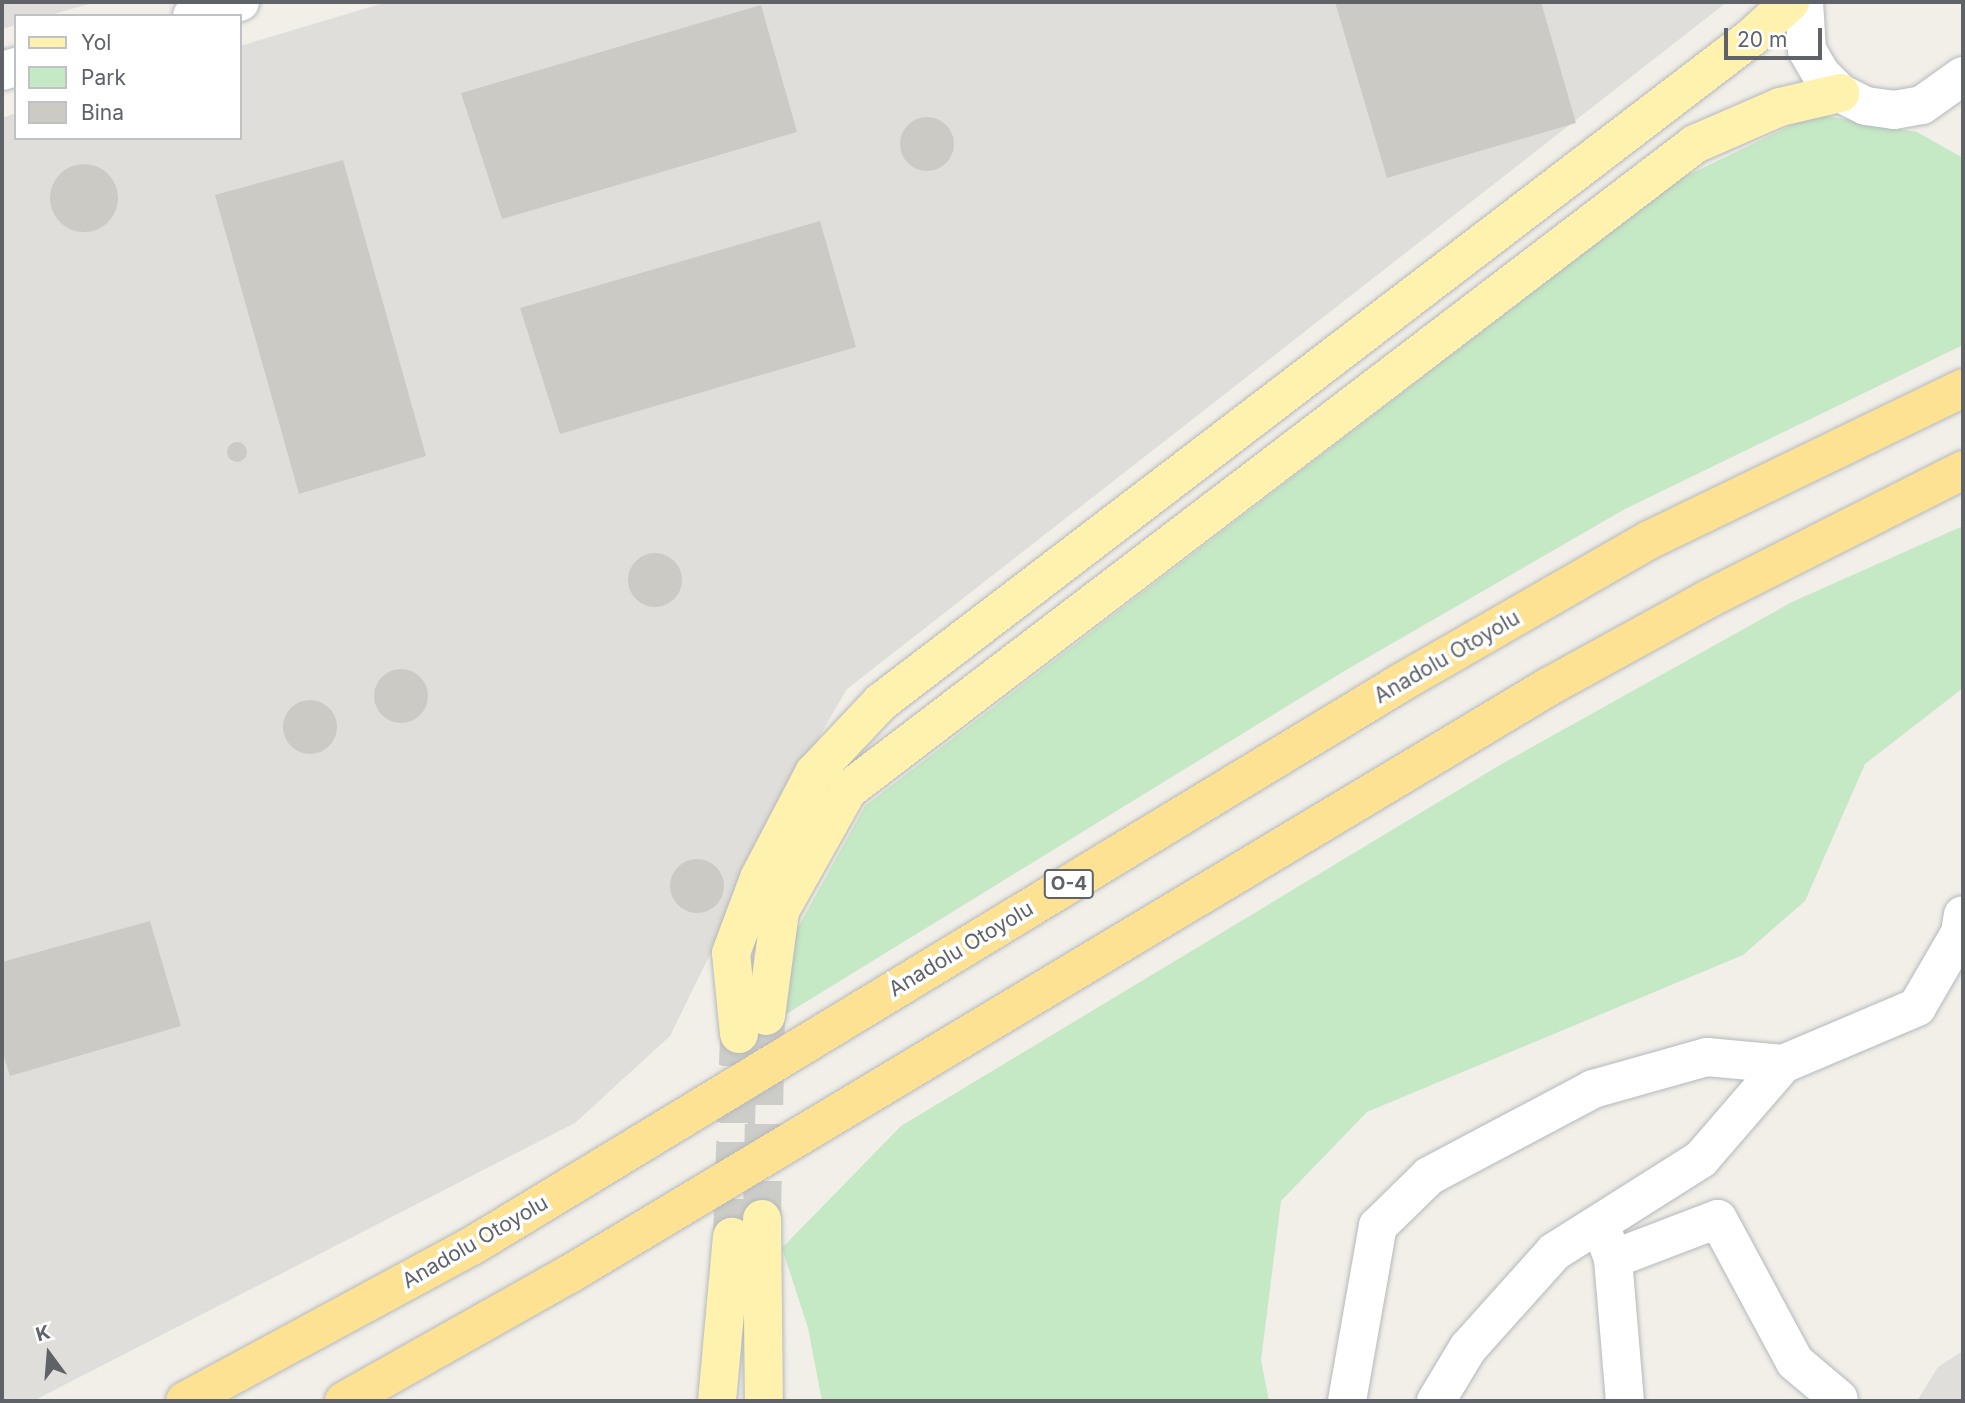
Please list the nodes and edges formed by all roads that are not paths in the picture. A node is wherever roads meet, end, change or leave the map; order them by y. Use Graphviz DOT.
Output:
graph roads {
  1 [pos="240,2"];
  2 [pos="1790,2"];
  3 [pos="1804,2"];
  4 [pos="199,14"];
  5 [pos="1963,76"];
  6 [pos="1840,93"];
  7 [pos="1963,388"];
  8 [pos="1963,470"];
  9 [pos="1963,915"];
  10 [pos="1783,1064"];
  11 [pos="1607,1242"];
  12 [pos="1839,1399"];
  13 [pos="185,1401"];
  14 [pos="344,1401"];
  15 [pos="717,1401"];
  16 [pos="764,1401"];
  17 [pos="1347,1401"];
  18 [pos="1436,1401"];
  19 [pos="1625,1401"];
  1 -- 4 [label="street"];
  2 -- 6 [label="main road"];
  3 -- 6 [label="street"];
  5 -- 6 [label="street"];
  7 -- 13 [label="highway, Anadolu Otoyolu / O-4"];
  8 -- 14 [label="highway"];
  9 -- 10 [label="street"];
  10 -- 11 [label="street"];
  10 -- 17 [label="street"];
  11 -- 12 [label="street"];
  11 -- 18 [label="street"];
  11 -- 19 [label="street"];
  15 -- 16 [label="main road"];
}
